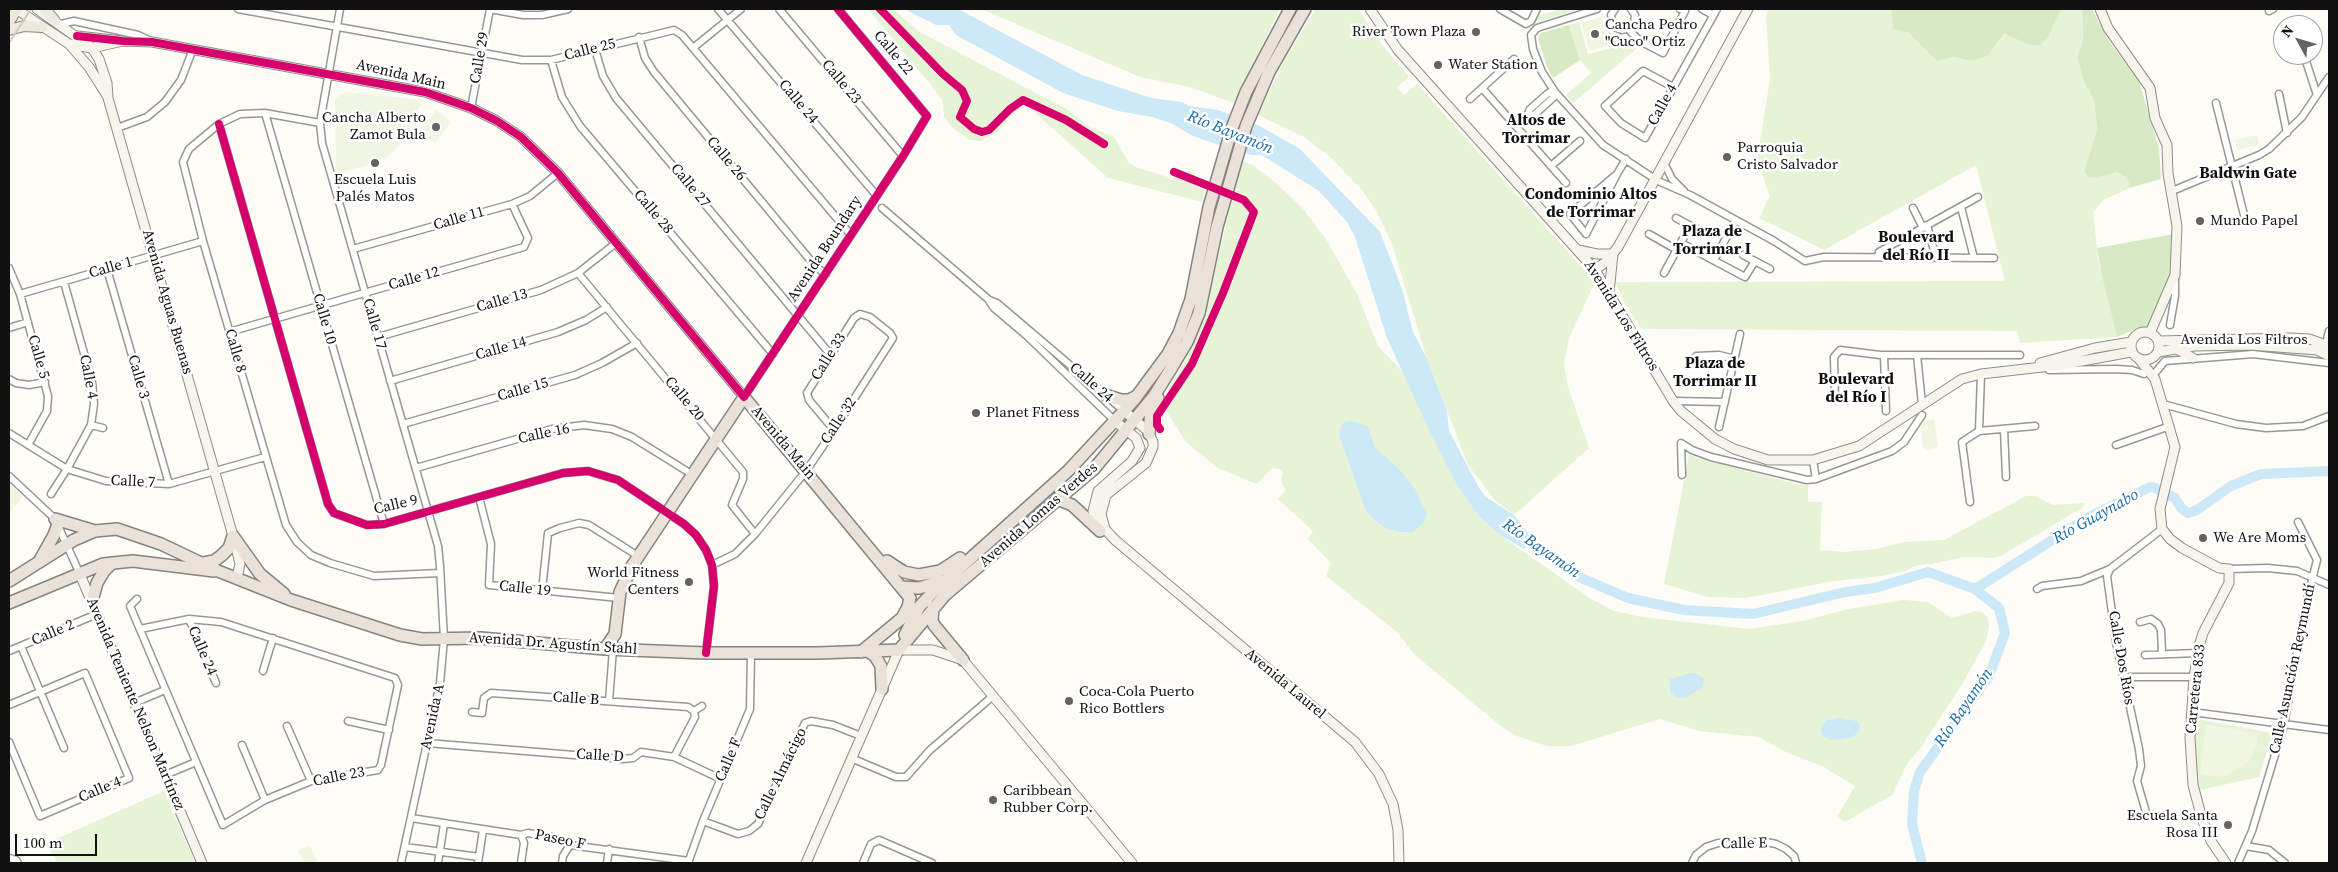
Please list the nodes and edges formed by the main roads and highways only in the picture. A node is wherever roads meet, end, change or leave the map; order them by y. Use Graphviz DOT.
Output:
graph roads {
  1 [pos="17,9"];
  2 [pos="45,9"];
  3 [pos="1290,9"];
  4 [pos="1305,10"];
  5 [pos="9,22"];
  6 [pos="58,22"];
  7 [pos="42,27"];
  8 [pos="9,30"];
  9 [pos="1166,377"];
  10 [pos="1105,394"];
  11 [pos="1138,395"];
  12 [pos="744,397"];
  13 [pos="755,410"];
  14 [pos="734,412"];
  15 [pos="1149,434"];
  16 [pos="1058,499"];
  17 [pos="1012,520"];
  18 [pos="94,531"];
  19 [pos="1100,531"];
  20 [pos="863,540"];
  21 [pos="180,552"];
  22 [pos="39,562"];
  23 [pos="112,563"];
  24 [pos="203,563"];
  25 [pos="155,564"];
  26 [pos="218,572"];
  27 [pos="945,579"];
  28 [pos="9,581"];
  29 [pos="902,587"];
  30 [pos="291,600"];
  31 [pos="92,601"];
  32 [pos="9,603"];
  33 [pos="933,607"];
  34 [pos="902,618"];
  35 [pos="615,634"];
  36 [pos="609,649"];
  37 [pos="629,649"];
  38 [pos="899,650"];
  39 [pos="865,652"];
  40 [pos="963,660"];
  41 [pos="882,689"];
  1 -- 5 [label="main road"];
  2 -- 6 [label="main road"];
  3 -- 11 [label="highway, Avenida Lomas Verdes"];
  4 -- 9 [label="highway, Avenida Lomas Verdes"];
  7 -- 8 [label="main road"];
  9 -- 15 [label="highway"];
  9 -- 16 [label="highway, Avenida Lomas Verdes"];
  10 -- 11 [label="highway"];
  11 -- 17 [label="highway, Avenida Lomas Verdes"];
  12 -- 13 [label="highway, Avenida Main"];
  12 -- 14 [label="highway, Avenida Boundary"];
  13 -- 14 [label="highway"];
  13 -- 20 [label="highway, Avenida Main"];
  14 -- 35 [label="highway, Avenida Boundary"];
  16 -- 19 [label="highway"];
  16 -- 33 [label="highway, Avenida Lomas Verdes"];
  17 -- 20 [label="highway"];
  17 -- 27 [label="highway, Avenida Lomas Verdes"];
  18 -- 21 [label="highway, Avenida Dr. Agustín Stahl"];
  18 -- 22 [label="highway, Avenida Dr. Agustín Stahl"];
  18 -- 22 [label="highway"];
  20 -- 29 [label="highway, Avenida Main"];
  21 -- 24 [label="highway, Avenida Dr. Agustín Stahl"];
  21 -- 25 [label="highway"];
  22 -- 28 [label="highway, Avenida Dr. Agustín Stahl"];
  23 -- 25 [label="highway, Avenida Dr. Agustín Stahl"];
  23 -- 31 [label="highway"];
  23 -- 32 [label="highway, Avenida Dr. Agustín Stahl"];
  24 -- 26 [label="highway, Avenida Dr. Agustín Stahl"];
  24 -- 30 [label="highway"];
  25 -- 26 [label="highway, Avenida Dr. Agustín Stahl"];
  26 -- 30 [label="highway, Avenida Dr. Agustín Stahl"];
  27 -- 29 [label="highway"];
  27 -- 38 [label="highway, Avenida Lomas Verdes"];
  29 -- 34 [label="highway"];
  30 -- 36 [label="highway, Avenida Dr. Agustín Stahl"];
  33 -- 38 [label="highway, Avenida Lomas Verdes"];
  33 -- 40 [label="highway"];
  34 -- 38 [label="highway"];
  34 -- 39 [label="highway"];
  35 -- 36 [label="highway, Avenida Boundary"];
  35 -- 37 [label="highway"];
  36 -- 37 [label="highway, Avenida Dr. Agustín Stahl"];
  37 -- 39 [label="highway, Avenida Dr. Agustín Stahl"];
  38 -- 39 [label="highway, Avenida Dr. Agustín Stahl"];
  39 -- 41 [label="highway"];
}
